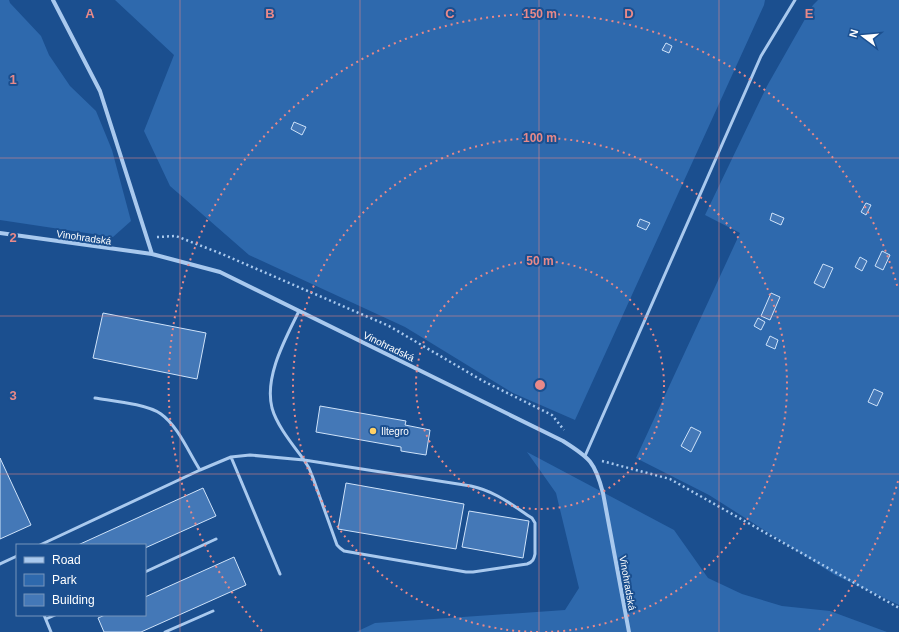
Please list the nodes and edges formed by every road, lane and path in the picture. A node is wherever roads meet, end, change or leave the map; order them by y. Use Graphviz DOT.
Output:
graph roads {
  1 [pos="53,0"];
  2 [pos="795,0"];
  3 [pos="0,233"];
  4 [pos="147,238"];
  5 [pos="152,254"];
  6 [pos="299,311"];
  7 [pos="95,398"];
  8 [pos="566,433"];
  9 [pos="586,456"];
  10 [pos="231,457"];
  11 [pos="304,460"];
  12 [pos="200,470"];
  13 [pos="216,538"];
  14 [pos="42,544"];
  15 [pos="16,556"];
  16 [pos="0,564"];
  17 [pos="146,572"];
  18 [pos="280,574"];
  19 [pos="899,608"];
  20 [pos="213,611"];
  21 [pos="44,616"];
  22 [pos="53,616"];
  23 [pos="46,619"];
  24 [pos="51,632"];
  25 [pos="165,632"];
  26 [pos="629,632"];
  1 -- 4 [label="street"];
  2 -- 9 [label="lane"];
  3 -- 5 [label="street, Vinohradská"];
  4 -- 5 [label="street"];
  4 -- 8 [label="path"];
  5 -- 6 [label="street, Vinohradská"];
  6 -- 9 [label="street, Vinohradská"];
  6 -- 11 [label="lane"];
  7 -- 12 [label="lane"];
  9 -- 19 [label="path"];
  9 -- 26 [label="street, Vinohradská"];
  10 -- 11 [label="lane"];
  10 -- 12 [label="lane"];
  10 -- 18 [label="lane"];
  11 -- 11 [label="lane"];
  12 -- 14 [label="lane"];
  13 -- 17 [label="lane"];
  15 -- 16 [label="lane"];
  20 -- 25 [label="lane"];
  21 -- 23 [label="lane"];
  22 -- 23 [label="lane"];
  23 -- 24 [label="lane"];
}
